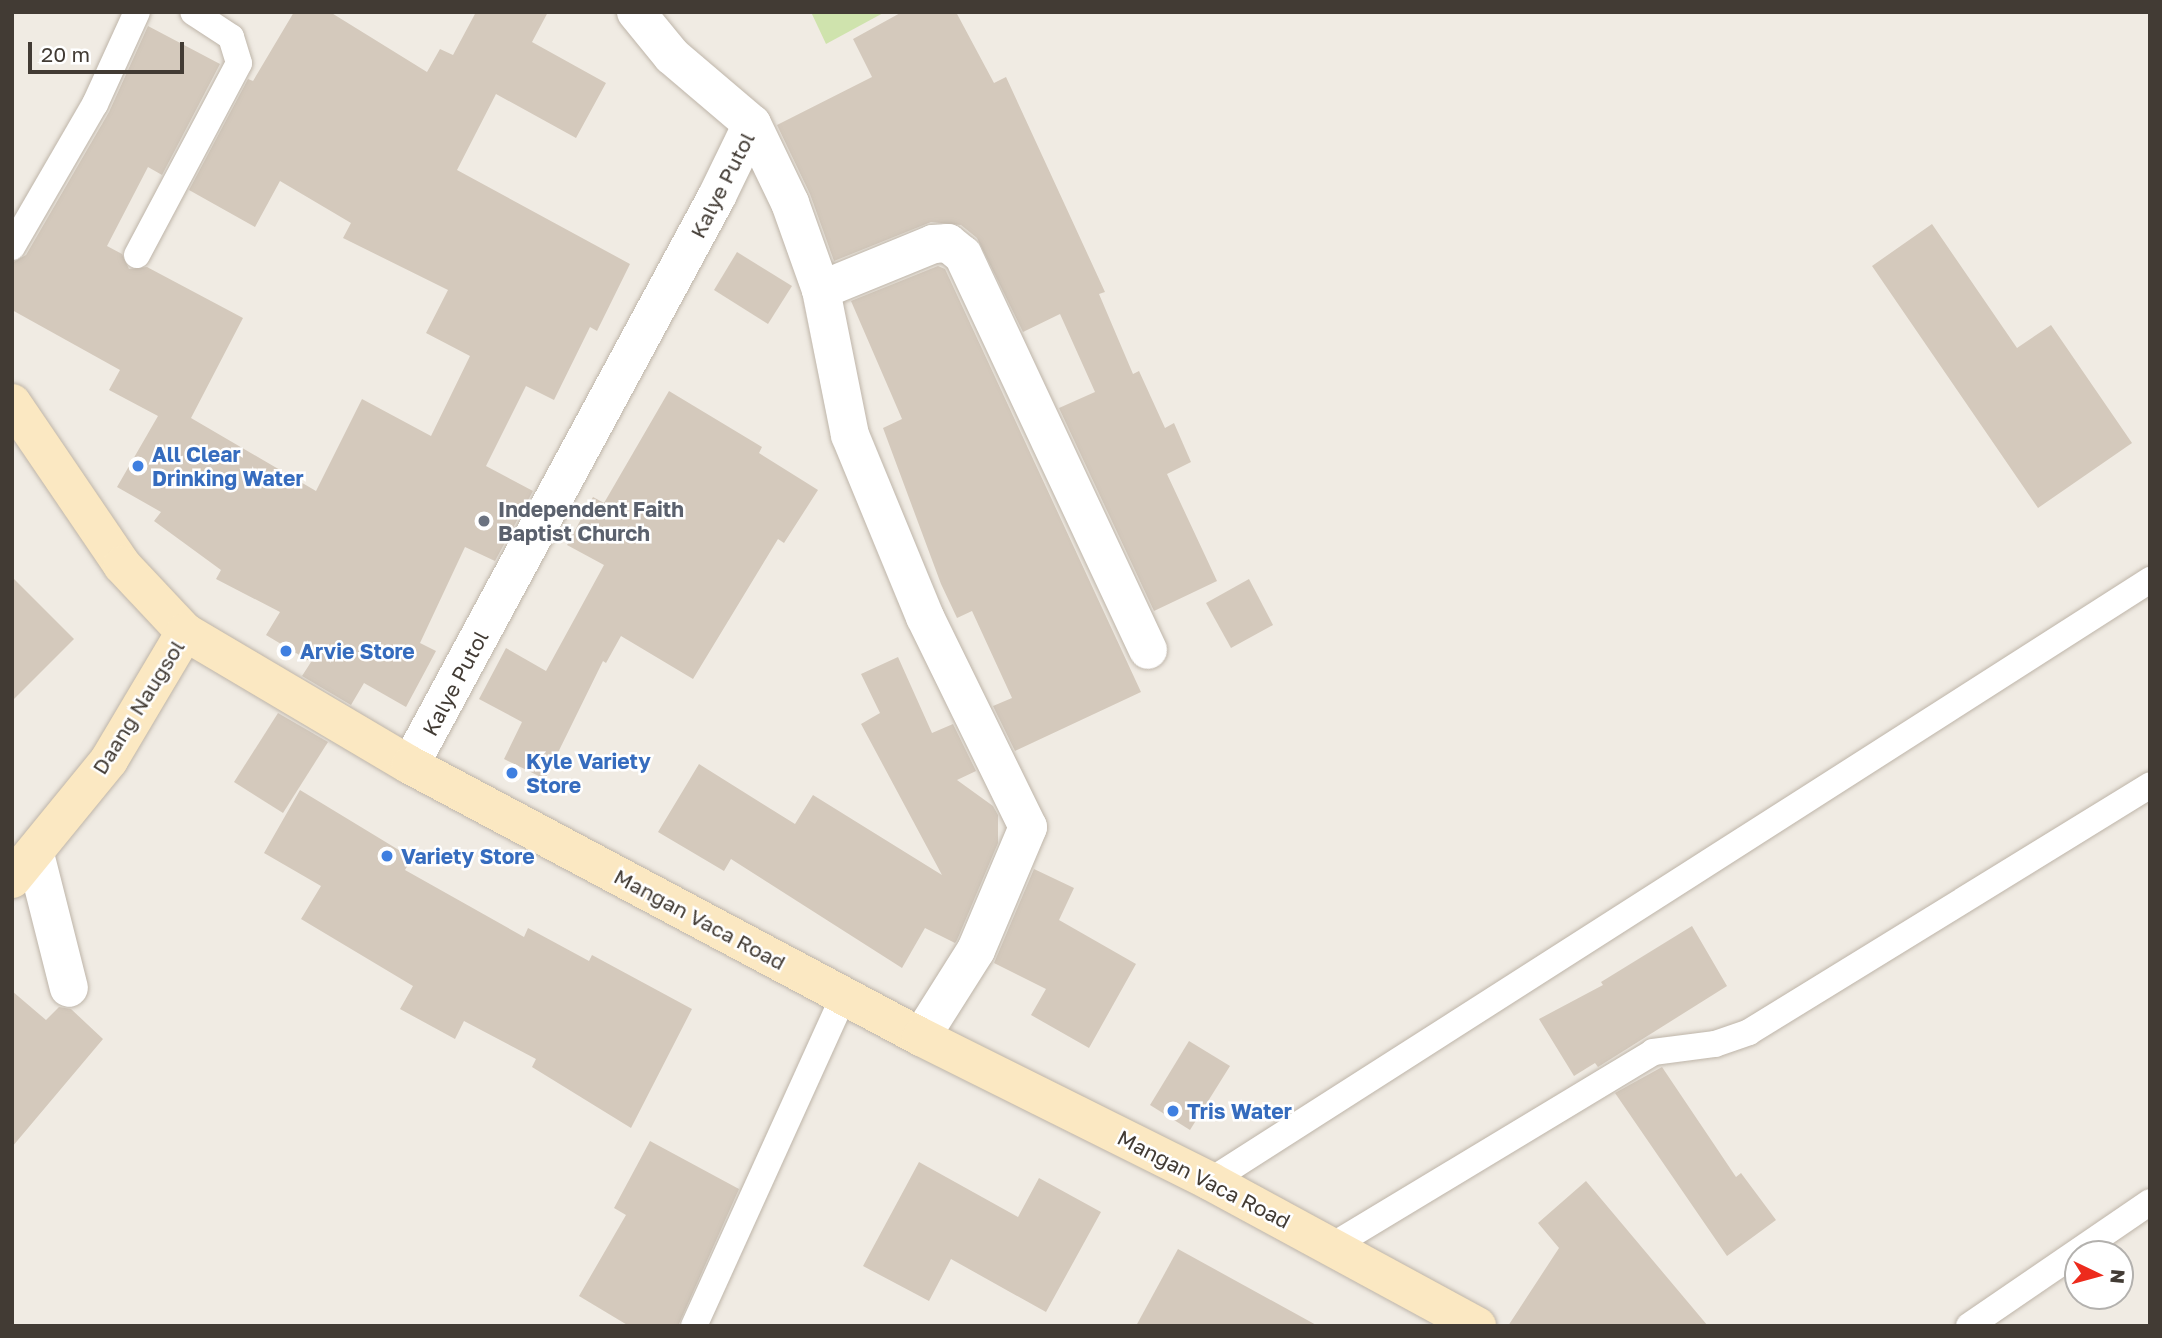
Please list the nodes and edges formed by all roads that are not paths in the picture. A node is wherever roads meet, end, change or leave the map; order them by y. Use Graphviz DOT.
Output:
graph roads {
  1 [pos="136,12"];
  2 [pos="193,12"];
  3 [pos="636,12"];
  4 [pos="751,124"];
  5 [pos="12,247"];
  6 [pos="137,255"];
  7 [pos="821,290"];
  8 [pos="12,402"];
  9 [pos="2150,580"];
  10 [pos="185,632"];
  11 [pos="1148,650"];
  12 [pos="410,765"];
  13 [pos="2150,785"];
  14 [pos="24,866"];
  15 [pos="69,988"];
  16 [pos="844,995"];
  17 [pos="921,1037"];
  18 [pos="1210,1181"];
  19 [pos="2150,1202"];
  20 [pos="1332,1246"];
  21 [pos="694,1326"];
  22 [pos="1477,1326"];
  23 [pos="1969,1326"];
  1 -- 5 [label="lane"];
  2 -- 6 [label="lane"];
  3 -- 4 [label="street"];
  4 -- 7 [label="street, Kalye Putol"];
  4 -- 12 [label="street, Kalye Putol"];
  7 -- 11 [label="street"];
  7 -- 17 [label="street, Kalye Putol"];
  8 -- 10 [label="main road, Mangan Vaca Road"];
  9 -- 18 [label="lane"];
  10 -- 12 [label="main road, Mangan Vaca Road"];
  10 -- 14 [label="main road, Daang Naugsol"];
  12 -- 16 [label="main road, Mangan Vaca Road"];
  13 -- 20 [label="lane"];
  14 -- 15 [label="street"];
  16 -- 17 [label="main road, Mangan Vaca Road"];
  16 -- 21 [label="lane"];
  17 -- 18 [label="main road, Mangan Vaca Road"];
  18 -- 20 [label="main road, Mangan Vaca Road"];
  19 -- 23 [label="lane"];
  20 -- 22 [label="main road, Mangan Vaca Road"];
}
